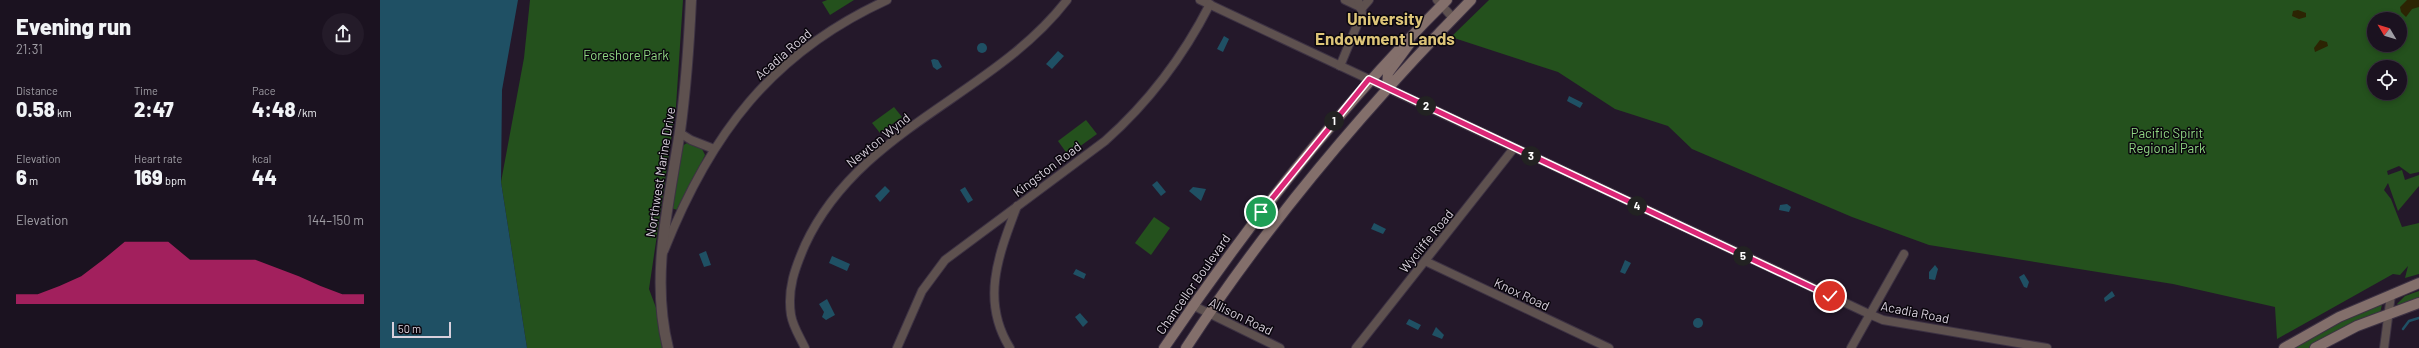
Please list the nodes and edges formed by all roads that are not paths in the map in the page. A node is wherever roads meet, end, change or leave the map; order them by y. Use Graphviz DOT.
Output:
graph roads {
  1 [pos="691,0"];
  2 [pos="887,0"];
  3 [pos="1067,0"];
  4 [pos="1200,0"];
  5 [pos="1345,0"];
  6 [pos="1358,0"];
  7 [pos="1369,0"];
  8 [pos="1471,0"];
  9 [pos="1442,2"];
  10 [pos="1210,4"];
  11 [pos="1362,8"];
  12 [pos="1453,18"];
  13 [pos="1422,24"];
  14 [pos="1340,66"];
  15 [pos="1369,79"];
  16 [pos="1387,88"];
  17 [pos="680,132"];
  18 [pos="1514,148"];
  19 [pos="714,149"];
  20 [pos="1017,206"];
  21 [pos="683,212"];
  22 [pos="666,214"];
  23 [pos="1904,254"];
  24 [pos="1425,261"];
  25 [pos="660,263"];
  26 [pos="2419,283"];
  27 [pos="2391,295"];
  28 [pos="2419,303"];
  29 [pos="1192,305"];
  30 [pos="2389,313"];
  31 [pos="1208,314"];
  32 [pos="1869,314"];
  33 [pos="668,348"];
  34 [pos="805,348"];
  35 [pos="897,348"];
  36 [pos="1010,348"];
  37 [pos="1164,348"];
  38 [pos="1186,348"];
  39 [pos="1280,348"];
  40 [pos="1356,348"];
  41 [pos="1609,348"];
  42 [pos="1851,348"];
  43 [pos="2047,348"];
  44 [pos="2284,348"];
  45 [pos="2315,348"];
  46 [pos="2384,348"];
  1 -- 17 [label="street, Northwest Marine Drive"];
  2 -- 19 [label="street, Acadia Road"];
  3 -- 34 [label="street, Newton Wynd"];
  4 -- 10 [label="street, Acadia Road"];
  5 -- 11 [label="street"];
  6 -- 11 [label="street"];
  7 -- 11 [label="street"];
  8 -- 12 [label="main road"];
  9 -- 12 [label="street"];
  9 -- 13 [label="main road, Chancellor Boulevard"];
  10 -- 14 [label="street, Acadia Road"];
  10 -- 20 [label="street, Kingston Road"];
  11 -- 14 [label="street"];
  12 -- 16 [label="main road"];
  13 -- 15 [label="main road, Chancellor Boulevard"];
  13 -- 16 [label="main road"];
  14 -- 15 [label="street, Acadia Road"];
  15 -- 16 [label="street, Acadia Road"];
  15 -- 29 [label="main road, Chancellor Boulevard"];
  16 -- 18 [label="street, Acadia Road"];
  16 -- 31 [label="main road"];
  17 -- 19 [label="street"];
  17 -- 22 [label="street, Northwest Marine Drive"];
  18 -- 24 [label="street, Wycliffe Road"];
  18 -- 32 [label="street, Acadia Road"];
  19 -- 21 [label="street, Acadia Road"];
  20 -- 35 [label="street, Kingston Road"];
  20 -- 36 [label="street"];
  21 -- 22 [label="street"];
  21 -- 25 [label="street, Acadia Road"];
  22 -- 25 [label="street, Northwest Marine Drive"];
  23 -- 32 [label="street"];
  24 -- 40 [label="street, Wycliffe Road"];
  24 -- 41 [label="street, Knox Road"];
  25 -- 33 [label="street, Northwest Marine Drive"];
  26 -- 27 [label="main road"];
  27 -- 30 [label="street"];
  27 -- 44 [label="main road"];
  28 -- 30 [label="main road"];
  29 -- 31 [label="street, Allison Road"];
  29 -- 37 [label="main road, Chancellor Boulevard"];
  30 -- 45 [label="main road"];
  30 -- 46 [label="street"];
  31 -- 38 [label="main road"];
  31 -- 39 [label="street, Allison Road"];
  32 -- 42 [label="street"];
  32 -- 43 [label="street, Acadia Road"];
}
